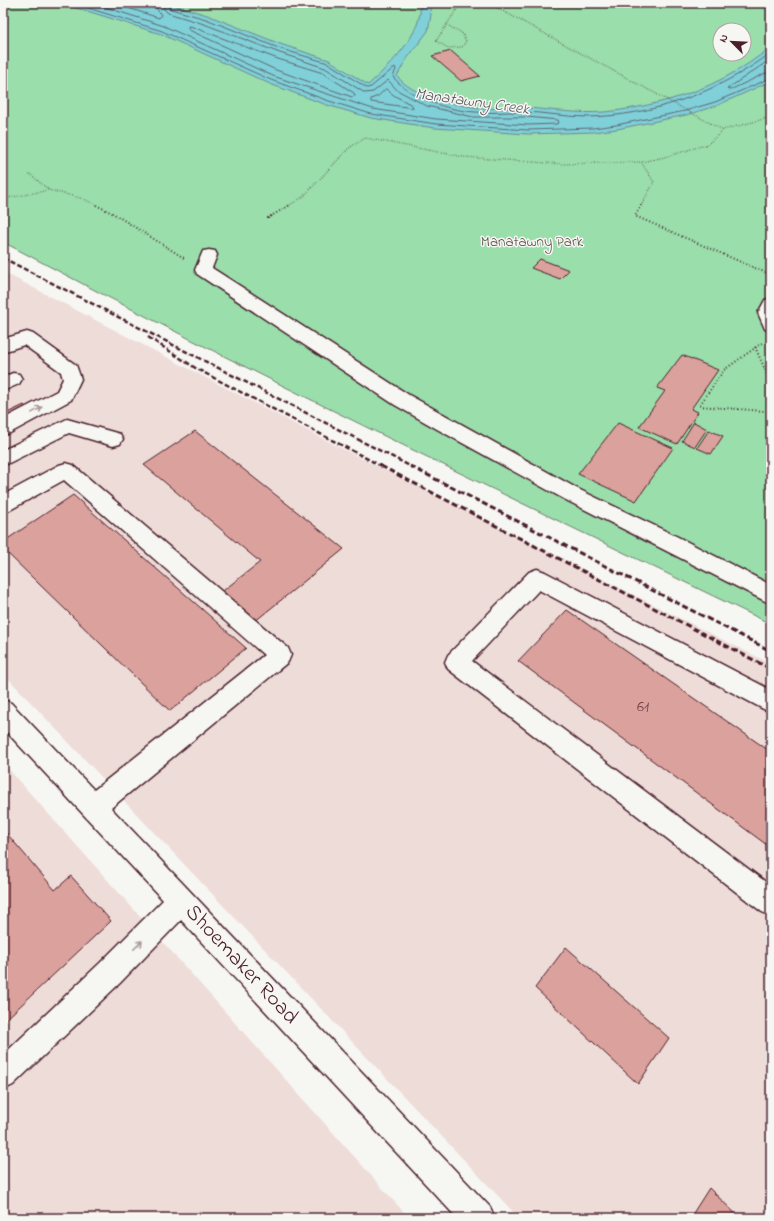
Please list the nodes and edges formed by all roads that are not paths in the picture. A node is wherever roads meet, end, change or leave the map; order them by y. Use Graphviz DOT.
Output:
graph roads {
  1 [pos="206,263"];
  2 [pos="771,304"];
  3 [pos="771,325"];
  4 [pos="7,340"];
  5 [pos="3,428"];
  6 [pos="113,438"];
  7 [pos="3,459"];
  8 [pos="3,504"];
  9 [pos="771,594"];
  10 [pos="771,702"];
  11 [pos="3,711"];
  12 [pos="93,807"];
  13 [pos="181,901"];
  14 [pos="771,903"];
  15 [pos="3,1075"];
  16 [pos="480,1218"];
  1 -- 9 [label="street"];
  2 -- 3 [label="street"];
  5 -- 4 [label="street, one-way"];
  6 -- 7 [label="street"];
  8 -- 12 [label="street"];
  10 -- 14 [label="street"];
  11 -- 12 [label="street, Shoemaker Road"];
  12 -- 13 [label="street, Shoemaker Road"];
  15 -- 13 [label="street, one-way"];
  13 -- 16 [label="street, Shoemaker Road"];
}
